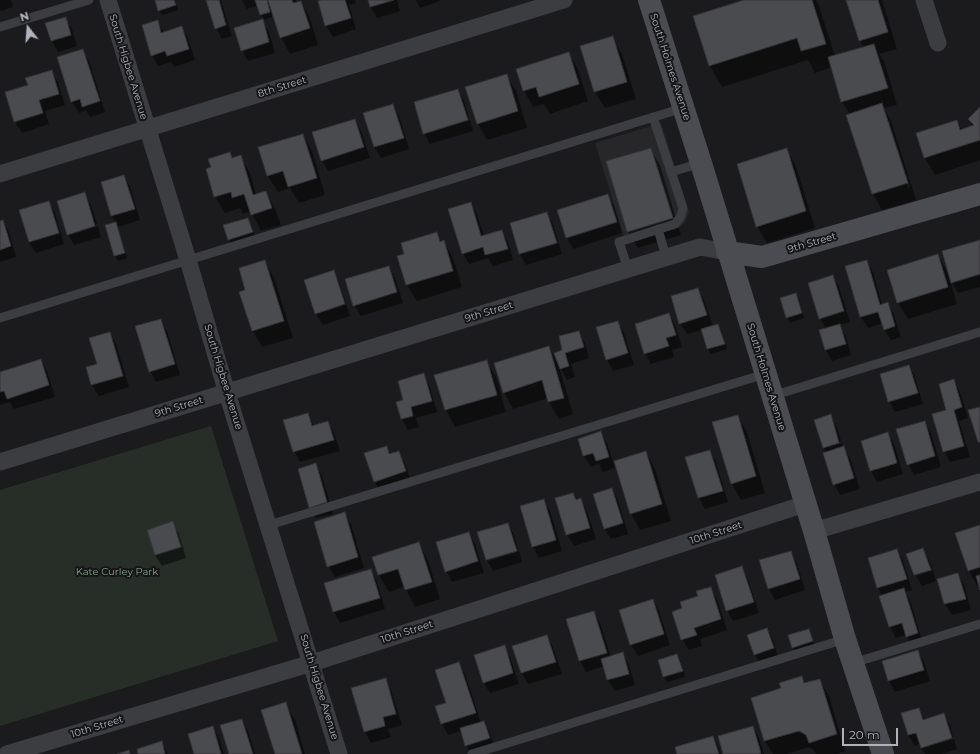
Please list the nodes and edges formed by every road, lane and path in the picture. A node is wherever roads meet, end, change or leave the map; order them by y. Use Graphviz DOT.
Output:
graph roads {
  1 [pos="89,0"];
  2 [pos="108,0"];
  3 [pos="564,0"];
  4 [pos="649,0"];
  5 [pos="924,0"];
  6 [pos="0,27"];
  7 [pos="938,43"];
  8 [pos="683,108"];
  9 [pos="653,117"];
  10 [pos="147,129"];
  11 [pos="701,164"];
  12 [pos="671,172"];
  13 [pos="0,174"];
  14 [pos="980,194"];
  15 [pos="658,229"];
  16 [pos="727,252"];
  17 [pos="666,257"];
  18 [pos="188,260"];
  19 [pos="628,269"];
  20 [pos="0,318"];
  21 [pos="980,332"];
  22 [pos="765,374"];
  23 [pos="227,393"];
  24 [pos="772,396"];
  25 [pos="0,462"];
  26 [pos="980,482"];
  27 [pos="805,504"];
  28 [pos="269,525"];
  29 [pos="814,531"];
  30 [pos="980,624"];
  31 [pos="845,639"];
  32 [pos="312,663"];
  33 [pos="853,663"];
  34 [pos="7,754"];
  35 [pos="340,754"];
  36 [pos="472,754"];
  37 [pos="883,754"];
  1 -- 6 [label="lane"];
  2 -- 10 [label="street, South Higbee Avenue"];
  3 -- 10 [label="street, 8th Street"];
  4 -- 8 [label="main road, South Holmes Avenue"];
  5 -- 7 [label="street"];
  8 -- 9 [label="lane"];
  8 -- 11 [label="main road, South Holmes Avenue"];
  9 -- 12 [label="lane"];
  9 -- 18 [label="lane"];
  10 -- 13 [label="street, 8th Street"];
  10 -- 18 [label="street, South Higbee Avenue"];
  11 -- 12 [label="lane"];
  11 -- 16 [label="main road, South Holmes Avenue"];
  12 -- 15 [label="lane"];
  14 -- 16 [label="main road, 9th Street"];
  15 -- 17 [label="lane"];
  15 -- 19 [label="lane"];
  16 -- 17 [label="street, 9th Street"];
  16 -- 22 [label="main road, South Holmes Avenue"];
  17 -- 19 [label="street, 9th Street"];
  18 -- 20 [label="lane"];
  18 -- 23 [label="street, South Higbee Avenue"];
  19 -- 23 [label="street, 9th Street"];
  21 -- 24 [label="lane"];
  22 -- 24 [label="main road, South Holmes Avenue"];
  22 -- 28 [label="lane"];
  23 -- 25 [label="street, 9th Street"];
  23 -- 28 [label="street, South Higbee Avenue"];
  24 -- 27 [label="main road, South Holmes Avenue"];
  26 -- 29 [label="street"];
  27 -- 29 [label="main road, South Holmes Avenue"];
  27 -- 32 [label="street, 10th Street"];
  28 -- 32 [label="street, South Higbee Avenue"];
  29 -- 31 [label="main road, South Holmes Avenue"];
  30 -- 33 [label="lane"];
  31 -- 33 [label="main road, South Holmes Avenue"];
  31 -- 36 [label="lane"];
  32 -- 34 [label="street, 10th Street"];
  32 -- 35 [label="street, South Higbee Avenue"];
  33 -- 37 [label="main road, South Holmes Avenue"];
}
